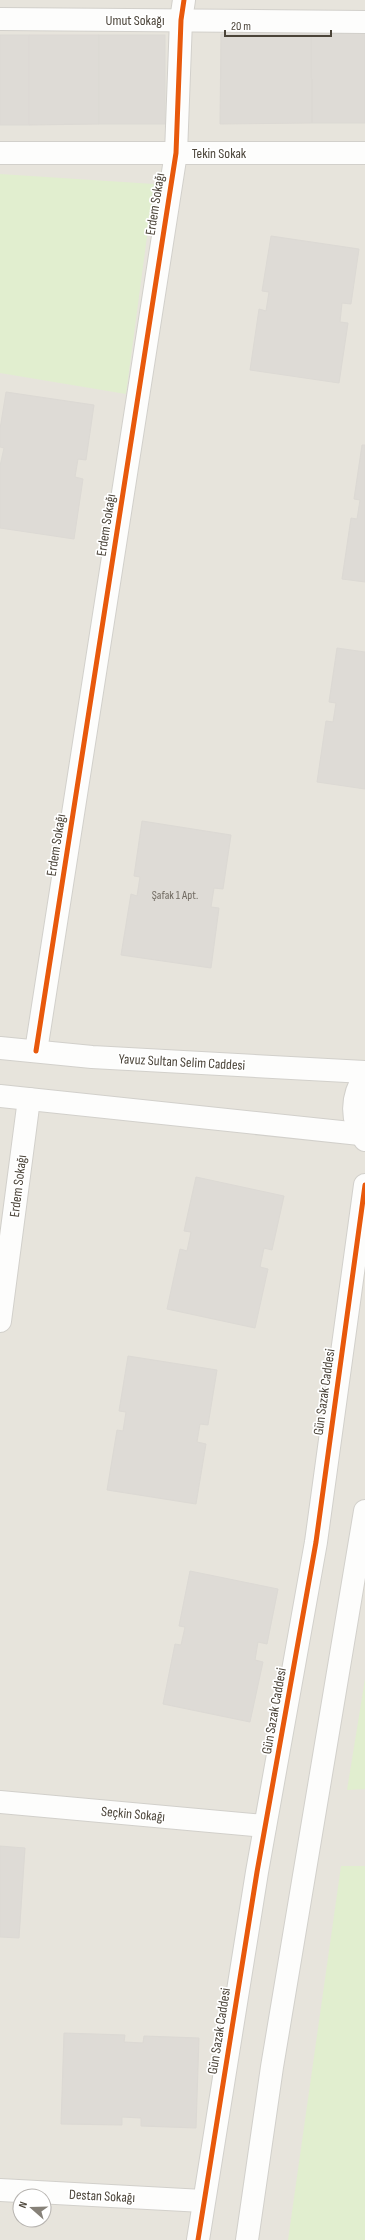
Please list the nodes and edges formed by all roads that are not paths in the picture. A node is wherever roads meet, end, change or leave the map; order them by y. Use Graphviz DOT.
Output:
graph roads {
  1 [pos="182,10"];
  2 [pos="0,19"];
  3 [pos="365,22"];
  4 [pos="0,152"];
  5 [pos="176,153"];
  6 [pos="365,154"];
  7 [pos="0,1048"];
  8 [pos="36,1051"];
  9 [pos="365,1072"];
  10 [pos="365,1076"];
  11 [pos="0,1096"];
  12 [pos="29,1099"];
  13 [pos="362,1137"];
  14 [pos="365,1185"];
  15 [pos="0,1321"];
  16 [pos="365,1512"];
  17 [pos="0,1802"];
  18 [pos="265,1826"];
  19 [pos="0,2190"];
  20 [pos="203,2201"];
  21 [pos="198,2240"];
  22 [pos="247,2240"];
  1 -- 2 [label="street, Umut Sokağı"];
  1 -- 3 [label="street, Umut Sokağı"];
  1 -- 5 [label="street, Erdem Sokağı"];
  4 -- 5 [label="street, Tekin Sokak"];
  5 -- 6 [label="street, Tekin Sokak"];
  5 -- 8 [label="street, Erdem Sokağı"];
  7 -- 8 [label="street, Yavuz Sultan Selim Caddesi"];
  8 -- 9 [label="street, Yavuz Sultan Selim Caddesi"];
  10 -- 13 [label="street"];
  11 -- 12 [label="street"];
  12 -- 13 [label="street"];
  12 -- 15 [label="street, Erdem Sokağı"];
  14 -- 18 [label="street, Gün Sazak Caddesi"];
  16 -- 22 [label="street"];
  17 -- 18 [label="street, Seçkin Sokağı"];
  18 -- 20 [label="street, Gün Sazak Caddesi"];
  19 -- 20 [label="street, Destan Sokağı"];
  20 -- 21 [label="street, Gün Sazak Caddesi"];
}
